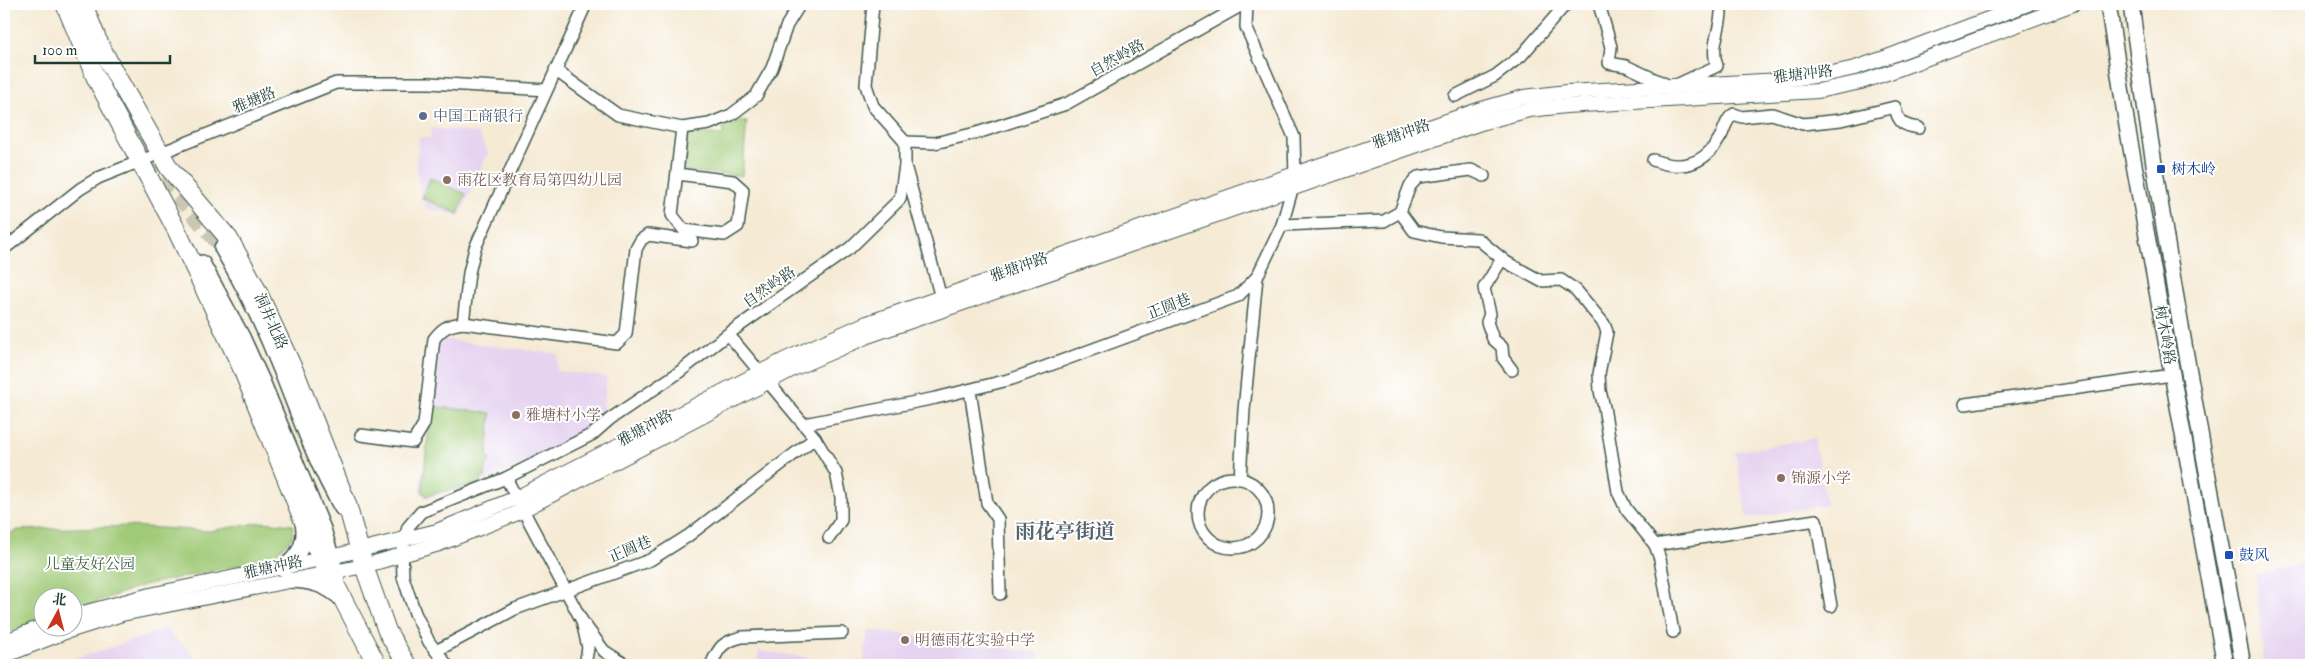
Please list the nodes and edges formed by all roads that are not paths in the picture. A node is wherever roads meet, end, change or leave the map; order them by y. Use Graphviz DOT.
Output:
graph roads {
  1 [pos="65,4"];
  2 [pos="69,4"];
  3 [pos="586,4"];
  4 [pos="800,4"];
  5 [pos="873,4"];
  6 [pos="1245,4"];
  7 [pos="1566,4"];
  8 [pos="1599,4"];
  9 [pos="2028,4"];
  10 [pos="2072,4"];
  11 [pos="2108,4"];
  12 [pos="2131,4"];
  13 [pos="81,11"];
  14 [pos="1721,12"];
  15 [pos="555,70"];
  16 [pos="1672,85"];
  17 [pos="546,90"];
  18 [pos="1455,96"];
  19 [pos="682,128"];
  20 [pos="1919,128"];
  21 [pos="905,142"];
  22 [pos="160,153"];
  23 [pos="1653,160"];
  24 [pos="141,162"];
  25 [pos="905,165"];
  26 [pos="677,174"];
  27 [pos="1295,174"];
  28 [pos="1484,176"];
  29 [pos="1292,189"];
  30 [pos="1400,212"];
  31 [pos="1282,225"];
  32 [pos="692,241"];
  33 [pos="4,248"];
  34 [pos="222,248"];
  35 [pos="1502,259"];
  36 [pos="202,263"];
  37 [pos="1257,277"];
  38 [pos="941,298"];
  39 [pos="464,323"];
  40 [pos="728,334"];
  41 [pos="1512,370"];
  42 [pos="2172,375"];
  43 [pos="764,377"];
  44 [pos="970,390"];
  45 [pos="1965,404"];
  46 [pos="804,424"];
  47 [pos="361,435"];
  48 [pos="815,438"];
  49 [pos="506,478"];
  50 [pos="1240,479"];
  51 [pos="520,504"];
  52 [pos="302,518"];
  53 [pos="353,527"];
  54 [pos="829,538"];
  55 [pos="405,539"];
  56 [pos="1655,545"];
  57 [pos="402,554"];
  58 [pos="362,558"];
  59 [pos="329,564"];
  60 [pos="286,574"];
  61 [pos="566,591"];
  62 [pos="1000,594"];
  63 [pos="344,601"];
  64 [pos="1830,606"];
  65 [pos="82,613"];
  66 [pos="582,621"];
  67 [pos="32,631"];
  68 [pos="1673,632"];
  69 [pos="842,633"];
  70 [pos="4,642"];
  71 [pos="440,649"];
  72 [pos="4,656"];
  73 [pos="376,665"];
  74 [pos="407,665"];
  75 [pos="447,665"];
  76 [pos="454,665"];
  77 [pos="585,665"];
  78 [pos="626,665"];
  79 [pos="711,665"];
  80 [pos="2225,665"];
  81 [pos="2243,665"];
  1 -- 24 [label="main road"];
  2 -- 13 [label="main road"];
  3 -- 15 [label="street"];
  4 -- 19 [label="street"];
  5 -- 21 [label="street"];
  6 -- 21 [label="street, 自然岭路"];
  6 -- 27 [label="street, 正圆巷"];
  7 -- 18 [label="street"];
  8 -- 16 [label="street"];
  9 -- 16 [label="street, 雅塘冲路"];
  10 -- 29 [label="street, 雅塘冲路"];
  11 -- 42 [label="main road, 树木岭路"];
  12 -- 81 [label="main road, 树木岭路"];
  13 -- 22 [label="main road, 洞井北路"];
  14 -- 16 [label="street"];
  15 -- 17 [label="street"];
  15 -- 19 [label="street"];
  16 -- 27 [label="street, 雅塘冲路"];
  17 -- 22 [label="street, 雅塘路"];
  17 -- 39 [label="street"];
  19 -- 26 [label="street"];
  20 -- 23 [label="street"];
  21 -- 25 [label="street, 自然岭路"];
  22 -- 24 [label="street, 雅塘路"];
  22 -- 53 [label="main road, 洞井北路"];
  24 -- 33 [label="street, 雅塘路"];
  24 -- 52 [label="main road"];
  25 -- 38 [label="street"];
  25 -- 40 [label="street, 自然岭路"];
  26 -- 26 [label="street"];
  27 -- 29 [label="street, 正圆巷"];
  27 -- 38 [label="street, 雅塘冲路"];
  28 -- 30 [label="street"];
  29 -- 31 [label="street, 正圆巷"];
  29 -- 43 [label="street, 雅塘冲路"];
  30 -- 31 [label="street"];
  30 -- 35 [label="street"];
  31 -- 37 [label="street, 正圆巷"];
  32 -- 39 [label="street"];
  34 -- 53 [label="main road"];
  35 -- 41 [label="street"];
  35 -- 56 [label="street"];
  36 -- 59 [label="main road"];
  37 -- 44 [label="street, 正圆巷"];
  37 -- 50 [label="street"];
  38 -- 43 [label="street, 雅塘冲路"];
  39 -- 47 [label="street"];
  40 -- 43 [label="street"];
  40 -- 49 [label="street, 自然岭路"];
  42 -- 45 [label="street"];
  42 -- 80 [label="main road, 树木岭路"];
  43 -- 46 [label="street"];
  43 -- 51 [label="street, 雅塘冲路"];
  44 -- 46 [label="street, 正圆巷"];
  44 -- 62 [label="street"];
  46 -- 48 [label="street"];
  48 -- 54 [label="street"];
  48 -- 61 [label="street, 正圆巷"];
  49 -- 51 [label="street"];
  49 -- 55 [label="street, 自然岭路"];
  50 -- 50 [label="street"];
  51 -- 55 [label="street, 雅塘冲路"];
  51 -- 57 [label="street, 雅塘冲路"];
  51 -- 61 [label="street"];
  52 -- 59 [label="main road"];
  52 -- 60 [label="main road"];
  53 -- 58 [label="main road, 洞井北路"];
  55 -- 57 [label="street, 自然岭路"];
  55 -- 58 [label="street, 雅塘冲路"];
  56 -- 64 [label="street"];
  56 -- 68 [label="street"];
  57 -- 58 [label="street, 雅塘冲路"];
  57 -- 71 [label="street, 自然岭路"];
  58 -- 59 [label="street, 雅塘冲路"];
  58 -- 74 [label="main road, 洞井北路"];
  59 -- 60 [label="street, 雅塘冲路"];
  59 -- 63 [label="main road"];
  60 -- 63 [label="main road"];
  60 -- 65 [label="street, 雅塘冲路"];
  60 -- 72 [label="street, 雅塘冲路"];
  61 -- 66 [label="street"];
  61 -- 71 [label="street, 正圆巷"];
  63 -- 73 [label="main road"];
  66 -- 77 [label="street"];
  66 -- 78 [label="street"];
  67 -- 70 [label="street"];
  69 -- 79 [label="street"];
  71 -- 75 [label="street, 自然岭路"];
  71 -- 76 [label="street"];
}
